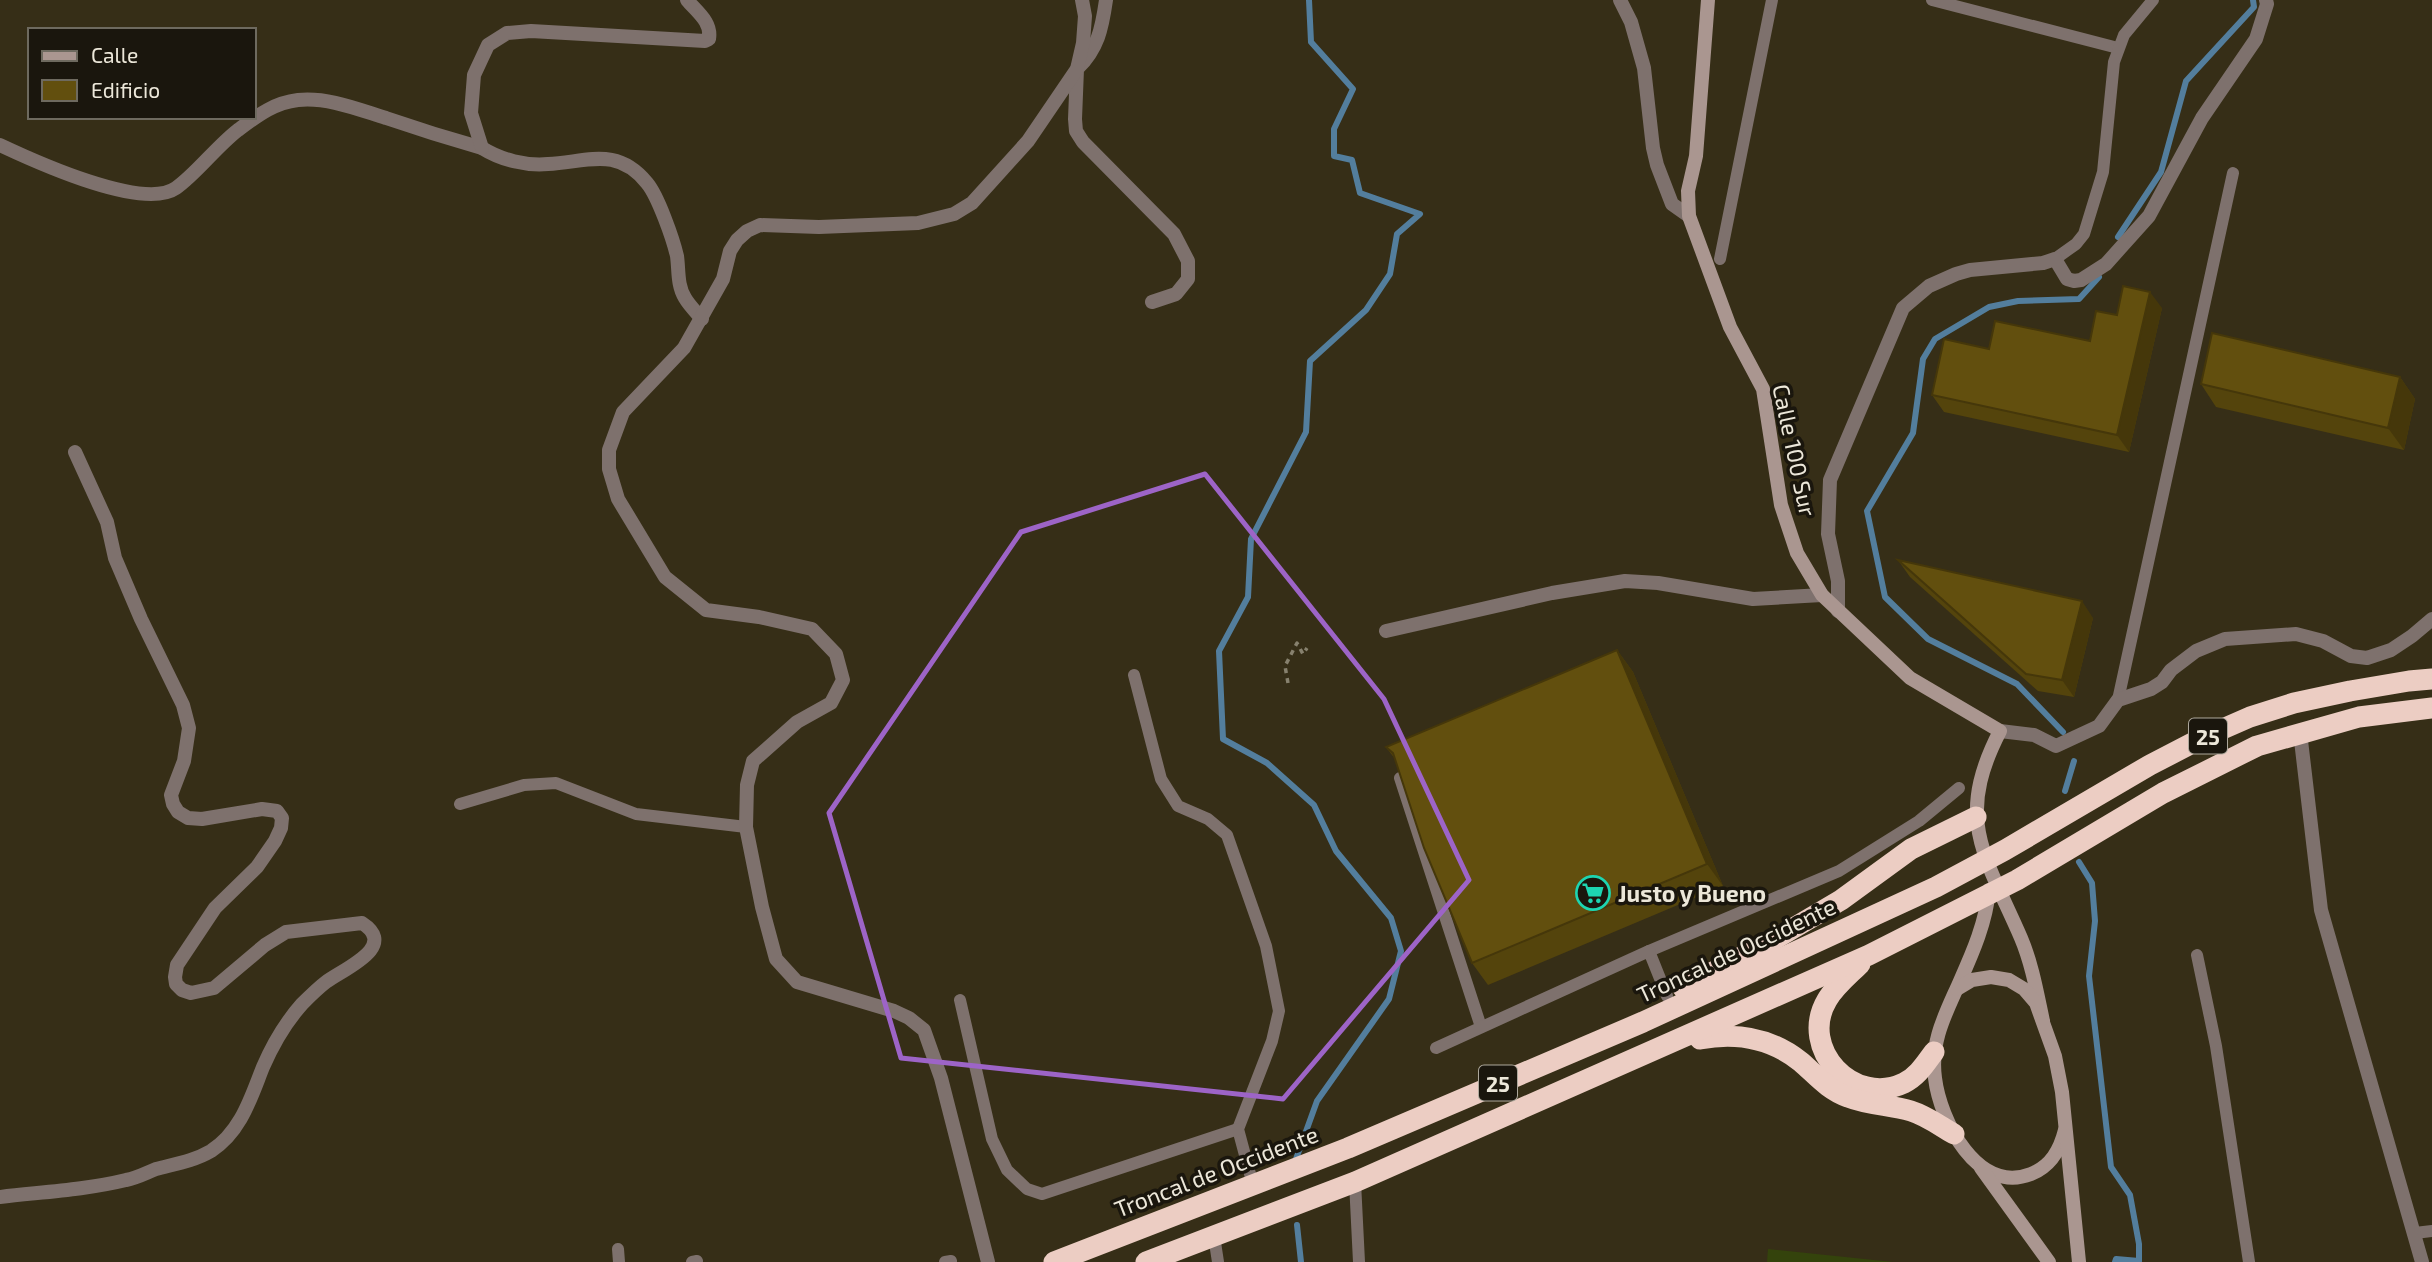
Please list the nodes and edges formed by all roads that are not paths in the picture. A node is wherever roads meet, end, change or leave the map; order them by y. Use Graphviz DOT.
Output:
graph roads {
  1 [pos="687,0"];
  2 [pos="1082,0"];
  3 [pos="1106,0"];
  4 [pos="1620,0"];
  5 [pos="1708,0"];
  6 [pos="1772,0"];
  7 [pos="1932,0"];
  8 [pos="2153,0"];
  9 [pos="2266,0"];
  10 [pos="2118,48"];
  11 [pos="1077,69"];
  12 [pos="256,117"];
  13 [pos="253,119"];
  14 [pos="0,145"];
  15 [pos="482,148"];
  16 [pos="2233,173"];
  17 [pos="1689,216"];
  18 [pos="2055,259"];
  19 [pos="1720,260"];
  20 [pos="1152,302"];
  21 [pos="702,319"];
  22 [pos="75,452"];
  23 [pos="1822,595"];
  24 [pos="1838,611"];
  25 [pos="2432,619"];
  26 [pos="1386,631"];
  27 [pos="1134,675"];
  28 [pos="2432,679"];
  29 [pos="2118,701"];
  30 [pos="2432,708"];
  31 [pos="2000,731"];
  32 [pos="2300,732"];
  33 [pos="1400,779"];
  34 [pos="1959,789"];
  35 [pos="460,804"];
  36 [pos="1976,817"];
  37 [pos="746,827"];
  38 [pos="1991,873"];
  39 [pos="1649,951"];
  40 [pos="1869,955"];
  41 [pos="2197,956"];
  42 [pos="1957,989"];
  43 [pos="1667,996"];
  44 [pos="961,1000"];
  45 [pos="2043,1021"];
  46 [pos="1481,1027"];
  47 [pos="1436,1048"];
  48 [pos="1934,1052"];
  49 [pos="1651,1053"];
  50 [pos="1524,1072"];
  51 [pos="1238,1129"];
  52 [pos="2064,1130"];
  53 [pos="1954,1134"];
  54 [pos="1978,1164"];
  55 [pos="1355,1182"];
  56 [pos="1253,1185"];
  57 [pos="0,1197"];
  58 [pos="2432,1231"];
  59 [pos="2415,1233"];
  60 [pos="1214,1236"];
  61 [pos="988,1262"];
  62 [pos="1054,1262"];
  63 [pos="1146,1262"];
  64 [pos="1218,1262"];
  65 [pos="1359,1262"];
  66 [pos="2049,1262"];
  67 [pos="2079,1262"];
  68 [pos="2249,1262"];
  69 [pos="2423,1262"];
  1 -- 15 [label="street"];
  2 -- 11 [label="street"];
  3 -- 11 [label="street"];
  4 -- 17 [label="street"];
  5 -- 17 [label="street, Calle 100 Sur"];
  6 -- 19 [label="lane"];
  7 -- 10 [label="lane"];
  8 -- 10 [label="lane"];
  9 -- 18 [label="street"];
  10 -- 18 [label="lane"];
  11 -- 20 [label="street"];
  11 -- 21 [label="street"];
  12 -- 15 [label="street"];
  13 -- 14 [label="street"];
  15 -- 21 [label="street"];
  16 -- 29 [label="lane"];
  17 -- 23 [label="street, Calle 100 Sur"];
  18 -- 24 [label="street"];
  21 -- 37 [label="street"];
  22 -- 57 [label="street"];
  23 -- 24 [label="street, Calle 100 Sur"];
  23 -- 26 [label="street"];
  24 -- 31 [label="street, Calle 100 Sur"];
  25 -- 29 [label="street"];
  27 -- 51 [label="lane"];
  28 -- 50 [label="highway, Troncal de Occidente / 25"];
  29 -- 31 [label="street, Calle 100 Sur"];
  30 -- 32 [label="highway, 25"];
  31 -- 36 [label="street"];
  32 -- 40 [label="highway, 25"];
  32 -- 59 [label="street"];
  33 -- 46 [label="lane"];
  34 -- 39 [label="lane"];
  35 -- 37 [label="lane"];
  36 -- 38 [label="street"];
  36 -- 43 [label="highway"];
  37 -- 61 [label="street"];
  38 -- 42 [label="street"];
  38 -- 45 [label="street"];
  39 -- 43 [label="lane"];
  39 -- 46 [label="lane"];
  40 -- 48 [label="highway"];
  40 -- 49 [label="highway, 25"];
  41 -- 68 [label="lane"];
  42 -- 45 [label="street"];
  42 -- 48 [label="street"];
  43 -- 50 [label="highway"];
  44 -- 51 [label="lane"];
  45 -- 52 [label="street"];
  46 -- 47 [label="lane"];
  48 -- 53 [label="street"];
  49 -- 53 [label="highway"];
  49 -- 55 [label="highway, 25"];
  50 -- 56 [label="highway, Troncal de Occidente / 25"];
  51 -- 56 [label="lane"];
  52 -- 54 [label="street"];
  52 -- 67 [label="street"];
  53 -- 54 [label="street"];
  54 -- 66 [label="street"];
  55 -- 60 [label="highway, 25"];
  55 -- 65 [label="lane"];
  56 -- 62 [label="highway, Troncal de Occidente / 25"];
  58 -- 59 [label="lane"];
  59 -- 69 [label="street"];
  60 -- 63 [label="highway, 25"];
  60 -- 64 [label="lane"];
}
